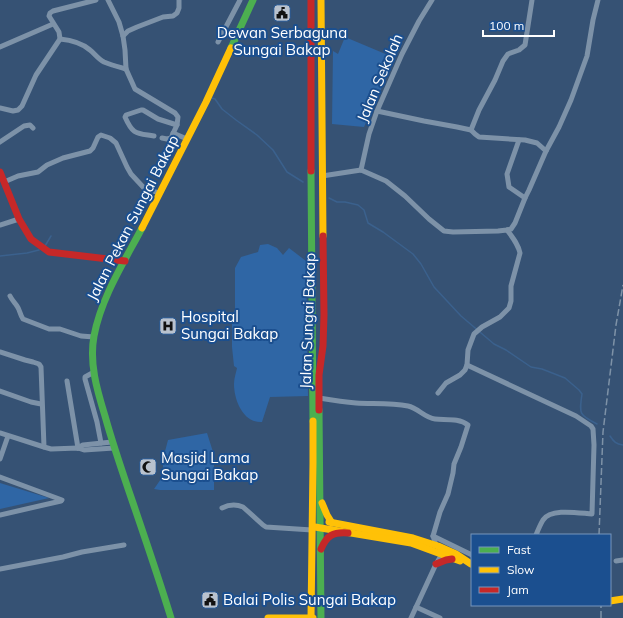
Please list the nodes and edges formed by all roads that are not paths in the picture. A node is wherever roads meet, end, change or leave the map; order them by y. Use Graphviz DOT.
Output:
graph roads {
  1 [pos="96,0"];
  2 [pos="108,0"];
  3 [pos="179,0"];
  4 [pos="240,0"];
  5 [pos="253,0"];
  6 [pos="310,0"];
  7 [pos="321,0"];
  8 [pos="432,0"];
  9 [pos="532,0"];
  10 [pos="598,0"];
  11 [pos="53,24"];
  12 [pos="123,36"];
  13 [pos="60,39"];
  14 [pos="218,42"];
  15 [pos="0,47"];
  16 [pos="126,69"];
  17 [pos="0,108"];
  18 [pos="377,111"];
  19 [pos="177,125"];
  20 [pos="33,128"];
  21 [pos="471,130"];
  22 [pos="173,133"];
  23 [pos="154,136"];
  24 [pos="162,138"];
  25 [pos="187,139"];
  26 [pos="519,140"];
  27 [pos="0,142"];
  28 [pos="546,151"];
  29 [pos="361,170"];
  30 [pos="0,172"];
  31 [pos="322,176"];
  32 [pos="4,182"];
  33 [pos="159,193"];
  34 [pos="525,198"];
  35 [pos="19,219"];
  36 [pos="0,225"];
  37 [pos="508,230"];
  38 [pos="125,261"];
  39 [pos="10,296"];
  40 [pos="94,337"];
  41 [pos="0,352"];
  42 [pos="467,365"];
  43 [pos="94,372"];
  44 [pos="67,381"];
  45 [pos="0,391"];
  46 [pos="438,393"];
  47 [pos="319,398"];
  48 [pos="41,404"];
  49 [pos="106,421"];
  50 [pos="97,422"];
  51 [pos="0,433"];
  52 [pos="8,436"];
  53 [pos="101,443"];
  54 [pos="113,445"];
  55 [pos="44,448"];
  56 [pos="78,448"];
  57 [pos="0,459"];
  58 [pos="0,477"];
  59 [pos="44,493"];
  60 [pos="320,496"];
  61 [pos="42,505"];
  62 [pos="222,508"];
  63 [pos="0,515"];
  64 [pos="332,523"];
  65 [pos="315,525"];
  66 [pos="348,533"];
  67 [pos="536,534"];
  68 [pos="433,536"];
  69 [pos="427,542"];
  70 [pos="124,545"];
  71 [pos="435,547"];
  72 [pos="320,550"];
  73 [pos="442,554"];
  74 [pos="471,555"];
  75 [pos="454,559"];
  76 [pos="616,560"];
  77 [pos="623,560"];
  78 [pos="471,563"];
  79 [pos="436,564"];
  80 [pos="471,564"];
  81 [pos="0,569"];
  82 [pos="321,587"];
  83 [pos="623,599"];
  84 [pos="611,601"];
  85 [pos="416,607"];
  86 [pos="171,618"];
  87 [pos="268,618"];
  88 [pos="312,618"];
  89 [pos="321,618"];
  90 [pos="326,618"];
  91 [pos="411,618"];
  92 [pos="440,618"];
  1 -- 11 [label="street"];
  2 -- 12 [label="street"];
  3 -- 12 [label="street"];
  4 -- 14 [label="street"];
  5 -- 25 [label="main road, Jalan Pekan Sungai Bakap"];
  6 -- 65 [label="main road, Jalan Sungai Bakap"];
  7 -- 31 [label="main road, Jalan Sungai Bakap"];
  8 -- 18 [label="street, Jalan Sekolah"];
  9 -- 21 [label="street"];
  10 -- 28 [label="street"];
  11 -- 13 [label="street"];
  11 -- 15 [label="street"];
  12 -- 16 [label="street"];
  13 -- 16 [label="street"];
  13 -- 17 [label="street"];
  16 -- 19 [label="street"];
  18 -- 21 [label="street"];
  18 -- 29 [label="street, Jalan Sekolah"];
  19 -- 22 [label="street"];
  19 -- 23 [label="street"];
  20 -- 27 [label="street"];
  21 -- 26 [label="street"];
  22 -- 24 [label="street"];
  22 -- 25 [label="street"];
  25 -- 33 [label="main road, Jalan Pekan Sungai Bakap"];
  26 -- 28 [label="street"];
  26 -- 34 [label="street"];
  28 -- 34 [label="street"];
  29 -- 31 [label="street"];
  29 -- 37 [label="street"];
  30 -- 32 [label="main road"];
  31 -- 47 [label="main road, Jalan Sungai Bakap"];
  32 -- 33 [label="street"];
  32 -- 35 [label="main road"];
  33 -- 38 [label="main road, Jalan Pekan Sungai Bakap"];
  34 -- 37 [label="street"];
  35 -- 36 [label="street"];
  35 -- 38 [label="main road"];
  37 -- 42 [label="street"];
  38 -- 40 [label="main road, Jalan Pekan Sungai Bakap"];
  39 -- 40 [label="street"];
  40 -- 43 [label="main road, Jalan Pekan Sungai Bakap"];
  41 -- 48 [label="street"];
  42 -- 46 [label="street"];
  42 -- 67 [label="street"];
  43 -- 49 [label="main road, Jalan Pekan Sungai Bakap"];
  43 -- 50 [label="street"];
  44 -- 56 [label="street"];
  45 -- 48 [label="street"];
  47 -- 60 [label="main road, Jalan Sungai Bakap"];
  47 -- 68 [label="street"];
  48 -- 55 [label="street"];
  49 -- 50 [label="street"];
  49 -- 54 [label="main road, Jalan Pekan Sungai Bakap"];
  50 -- 53 [label="street"];
  51 -- 52 [label="street"];
  52 -- 55 [label="street"];
  52 -- 57 [label="street"];
  53 -- 54 [label="street"];
  53 -- 56 [label="street"];
  54 -- 56 [label="street"];
  54 -- 86 [label="main road, Jalan Pekan Sungai Bakap"];
  55 -- 56 [label="street"];
  58 -- 59 [label="street"];
  59 -- 61 [label="street"];
  59 -- 61 [label="street"];
  60 -- 64 [label="main road"];
  60 -- 65 [label="main road, Jalan Sungai Bakap"];
  61 -- 63 [label="street"];
  62 -- 65 [label="street"];
  64 -- 65 [label="main road"];
  64 -- 69 [label="main road"];
  65 -- 66 [label="main road"];
  65 -- 72 [label="main road, Jalan Sungai Bakap"];
  65 -- 88 [label="main road, Jalan Sungai Bakap"];
  66 -- 71 [label="main road"];
  66 -- 72 [label="main road"];
  68 -- 69 [label="street"];
  68 -- 71 [label="street"];
  68 -- 74 [label="street"];
  69 -- 71 [label="main road"];
  70 -- 81 [label="street"];
  71 -- 73 [label="main road"];
  71 -- 78 [label="main road"];
  71 -- 79 [label="street"];
  72 -- 82 [label="main road, Jalan Sungai Bakap"];
  73 -- 75 [label="main road"];
  73 -- 79 [label="street"];
  75 -- 79 [label="main road"];
  75 -- 80 [label="main road"];
  76 -- 77 [label="street"];
  79 -- 85 [label="street"];
  82 -- 89 [label="main road, Jalan Sungai Bakap"];
  82 -- 90 [label="street"];
  83 -- 84 [label="main road"];
  85 -- 91 [label="street"];
  85 -- 92 [label="street"];
  87 -- 88 [label="main road"];
}
